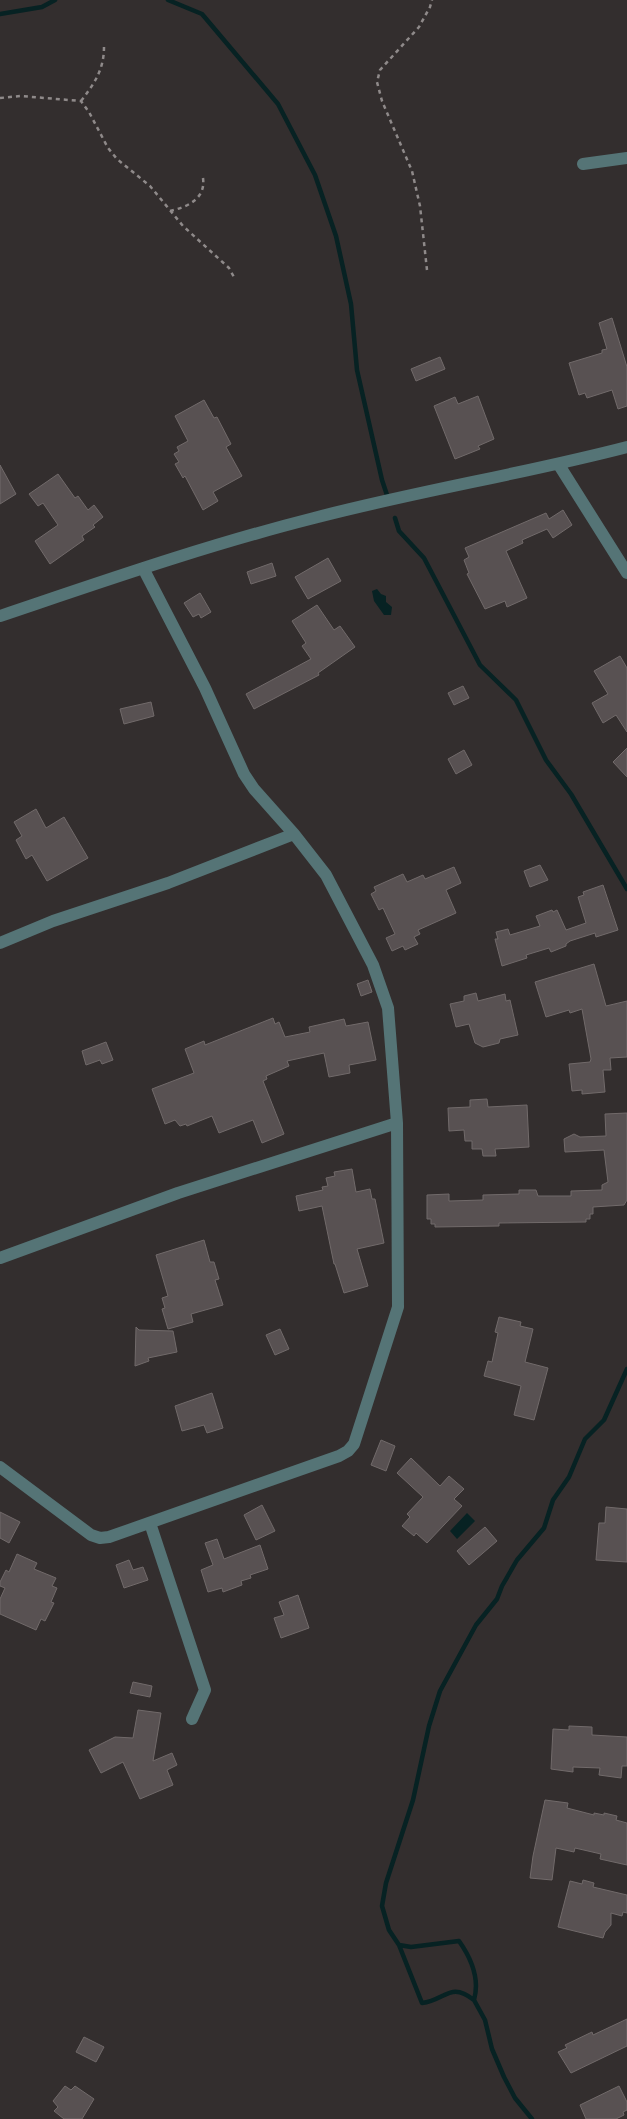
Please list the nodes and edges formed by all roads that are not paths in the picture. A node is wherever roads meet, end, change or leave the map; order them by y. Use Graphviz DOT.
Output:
graph roads {
  1 [pos="627,158"];
  2 [pos="583,164"];
  3 [pos="627,447"];
  4 [pos="559,465"];
  5 [pos="143,568"];
  6 [pos="627,572"];
  7 [pos="0,616"];
  8 [pos="294,834"];
  9 [pos="0,943"];
  10 [pos="398,1123"];
  11 [pos="0,1258"];
  12 [pos="0,1467"];
  13 [pos="150,1523"];
  14 [pos="192,1719"];
  1 -- 2 [label="street"];
  3 -- 4 [label="street"];
  4 -- 5 [label="street"];
  4 -- 6 [label="street"];
  5 -- 7 [label="street"];
  5 -- 8 [label="street"];
  8 -- 9 [label="street"];
  8 -- 10 [label="street"];
  10 -- 11 [label="street"];
  10 -- 13 [label="street"];
  12 -- 13 [label="street"];
  13 -- 14 [label="street"];
}
